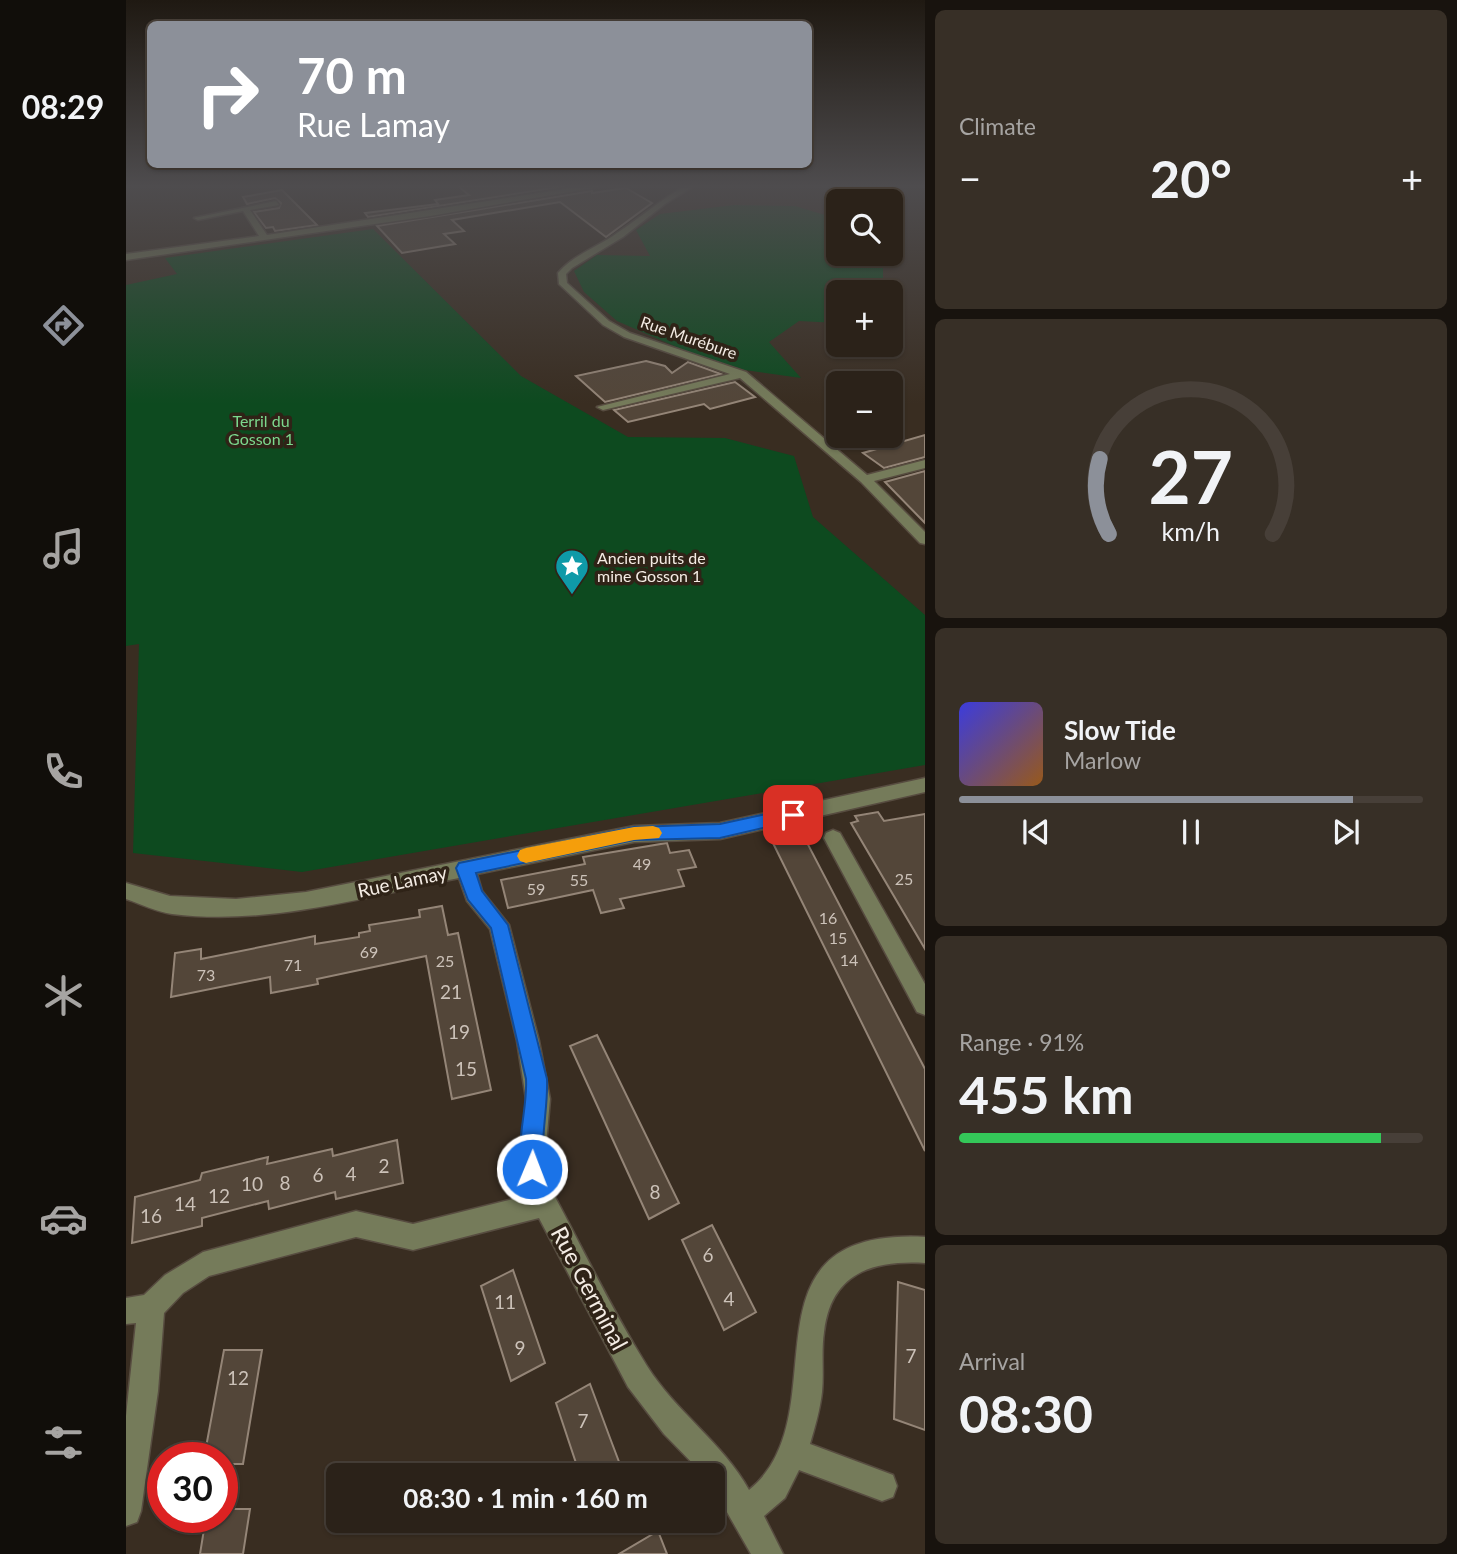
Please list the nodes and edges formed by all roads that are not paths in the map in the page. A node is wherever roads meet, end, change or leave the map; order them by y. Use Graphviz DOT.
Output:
graph roads {
  1 [pos="581,259"];
  2 [pos="742,374"];
  3 [pos="603,407"];
  4 [pos="925,464"];
  5 [pos="865,479"];
  6 [pos="925,540"];
  7 [pos="925,785"];
  8 [pos="833,838"];
  9 [pos="465,868"];
  10 [pos="126,891"];
  11 [pos="923,999"];
  12 [pos="544,1204"];
  13 [pos="925,1250"];
  14 [pos="139,1309"];
  15 [pos="792,1450"];
  16 [pos="882,1486"];
  17 [pos="126,1511"];
  18 [pos="745,1512"];
  19 [pos="768,1554"];
  1 -- 2 [label="street, Rue Murébure"];
  2 -- 3 [label="street"];
  2 -- 5 [label="street, Rue Murébure"];
  4 -- 5 [label="street"];
  5 -- 6 [label="street, Rue Murébure"];
  7 -- 9 [label="street, Rue Lamay"];
  8 -- 11 [label="street"];
  9 -- 10 [label="street, Rue Lamay"];
  9 -- 12 [label="street, Rue Germinal"];
  12 -- 14 [label="street"];
  12 -- 18 [label="street, Rue Germinal"];
  13 -- 15 [label="street"];
  14 -- 17 [label="street"];
  15 -- 16 [label="street"];
  15 -- 18 [label="street"];
  18 -- 19 [label="street, Rue Germinal"];
}
